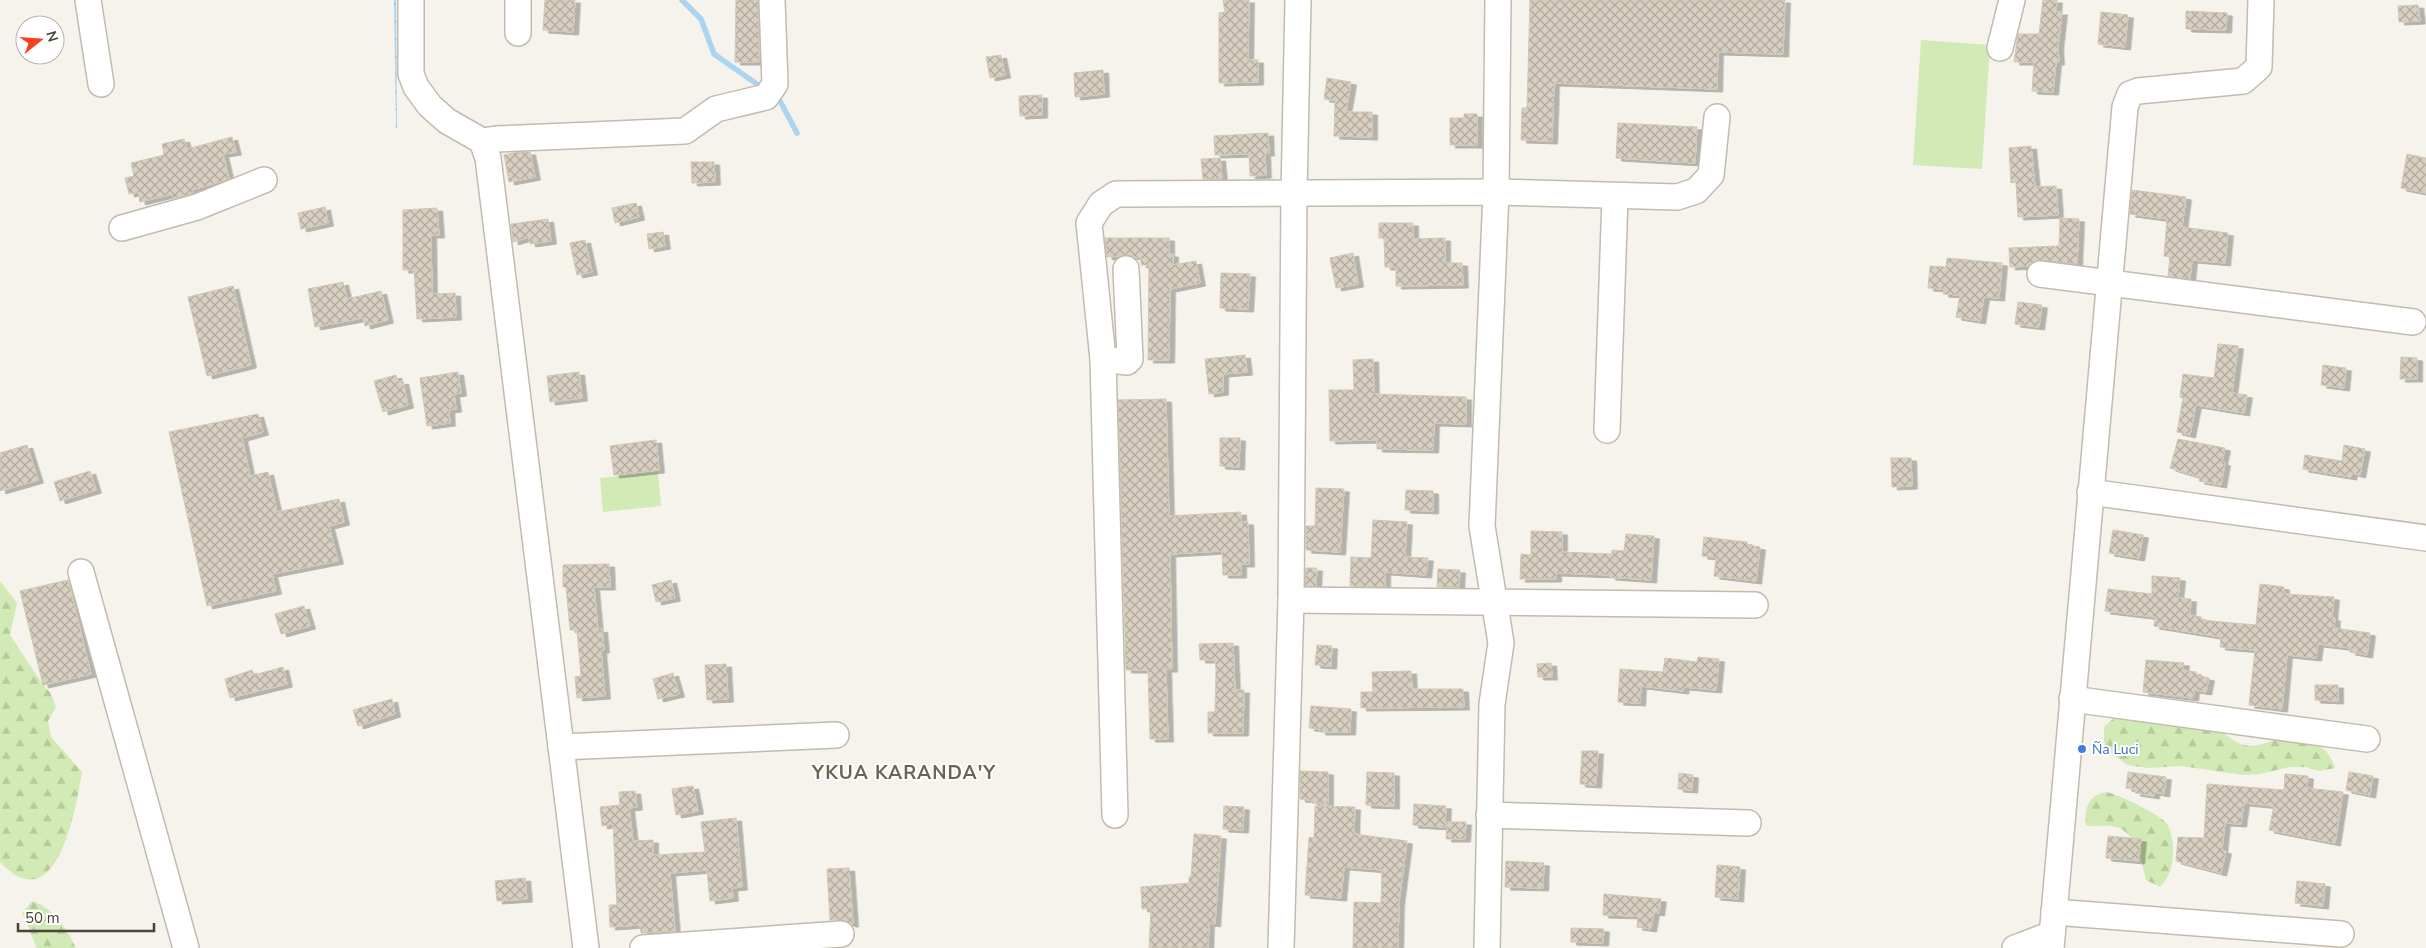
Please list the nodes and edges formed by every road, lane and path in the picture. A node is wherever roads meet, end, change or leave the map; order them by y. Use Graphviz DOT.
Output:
graph roads {
  1 [pos="88,0"];
  2 [pos="411,0"];
  3 [pos="518,0"];
  4 [pos="772,0"];
  5 [pos="1298,0"];
  6 [pos="1498,0"];
  7 [pos="2012,0"];
  8 [pos="2261,0"];
  9 [pos="518,32"];
  10 [pos="2000,48"];
  11 [pos="101,84"];
  12 [pos="1717,116"];
  13 [pos="482,142"];
  14 [pos="264,180"];
  15 [pos="1496,192"];
  16 [pos="1294,194"];
  17 [pos="1615,197"];
  18 [pos="122,228"];
  19 [pos="1126,269"];
  20 [pos="2040,274"];
  21 [pos="2109,282"];
  22 [pos="2413,322"];
  23 [pos="1103,359"];
  24 [pos="1608,430"];
  25 [pos="2090,492"];
  26 [pos="2426,538"];
  27 [pos="80,572"];
  28 [pos="1291,600"];
  29 [pos="1495,601"];
  30 [pos="1755,605"];
  31 [pos="2072,699"];
  32 [pos="836,735"];
  33 [pos="2367,738"];
  34 [pos="561,747"];
  35 [pos="1115,815"];
  36 [pos="1490,815"];
  37 [pos="1748,822"];
  38 [pos="2053,931"];
  39 [pos="841,934"];
  40 [pos="2341,934"];
  41 [pos="186,948"];
  42 [pos="586,948"];
  43 [pos="643,948"];
  44 [pos="1281,948"];
  45 [pos="1487,948"];
  46 [pos="2015,948"];
  1 -- 11 [label="street"];
  2 -- 13 [label="street"];
  3 -- 9 [label="street"];
  4 -- 13 [label="street"];
  5 -- 16 [label="street"];
  6 -- 15 [label="street"];
  7 -- 10 [label="street"];
  8 -- 21 [label="street"];
  12 -- 17 [label="street"];
  13 -- 34 [label="street"];
  14 -- 18 [label="street"];
  15 -- 16 [label="street"];
  15 -- 17 [label="street"];
  15 -- 29 [label="street"];
  16 -- 23 [label="street"];
  16 -- 28 [label="street"];
  17 -- 24 [label="street"];
  19 -- 23 [label="street"];
  20 -- 21 [label="street"];
  21 -- 22 [label="street"];
  21 -- 25 [label="street"];
  23 -- 35 [label="street"];
  25 -- 26 [label="street"];
  25 -- 31 [label="street"];
  27 -- 41 [label="street"];
  28 -- 29 [label="street"];
  28 -- 44 [label="street"];
  29 -- 30 [label="street"];
  29 -- 36 [label="street"];
  31 -- 33 [label="street"];
  31 -- 38 [label="street"];
  32 -- 34 [label="street"];
  34 -- 42 [label="street"];
  36 -- 37 [label="street"];
  36 -- 45 [label="street"];
  38 -- 40 [label="street"];
  38 -- 46 [label="street"];
  39 -- 43 [label="street"];
}
